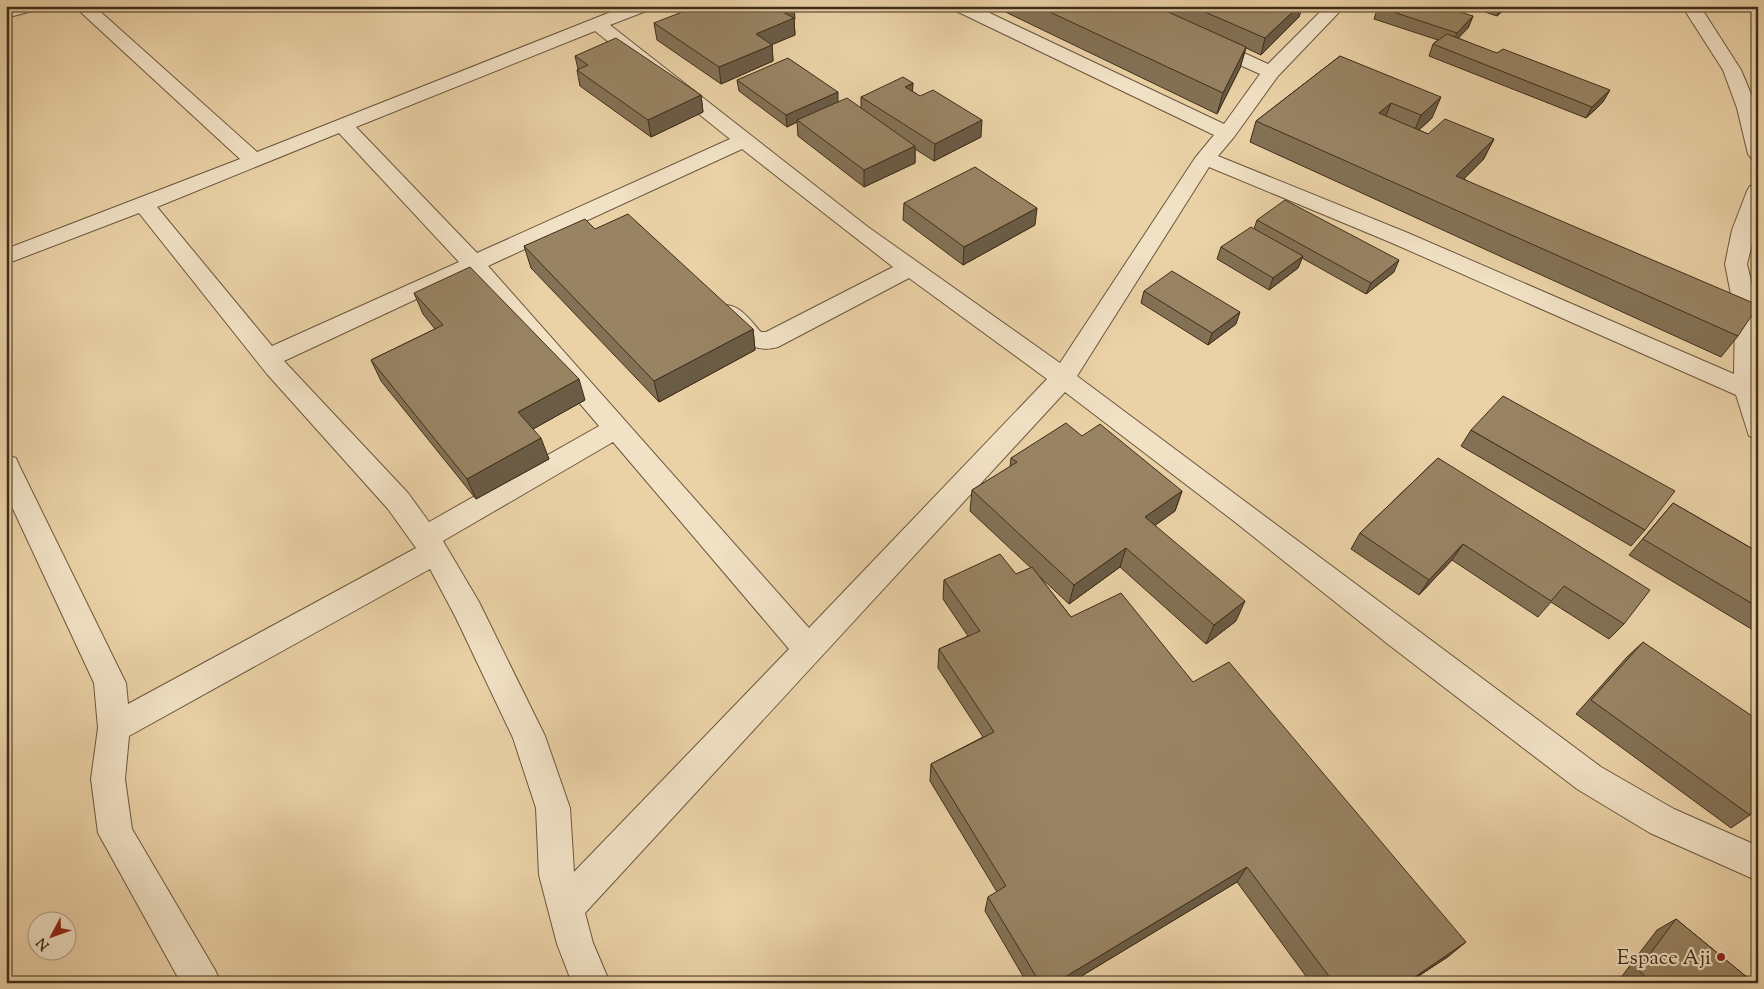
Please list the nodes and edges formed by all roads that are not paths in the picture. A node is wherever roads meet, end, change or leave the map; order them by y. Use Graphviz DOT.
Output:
graph roads {
  1 [pos="30,6"];
  2 [pos="83,6"];
  3 [pos="644,6"];
  4 [pos="960,6"];
  5 [pos="1336,6"];
  6 [pos="1691,6"];
  7 [pos="6,13"];
  8 [pos="598,24"];
  9 [pos="1193,37"];
  10 [pos="1272,72"];
  11 [pos="342,124"];
  12 [pos="1227,134"];
  13 [pos="744,140"];
  14 [pos="1758,154"];
  15 [pos="1205,158"];
  16 [pos="254,160"];
  17 [pos="1758,191"];
  18 [pos="144,205"];
  19 [pos="1750,234"];
  20 [pos="6,257"];
  21 [pos="474,264"];
  22 [pos="910,268"];
  23 [pos="712,297"];
  24 [pos="268,358"];
  25 [pos="1063,378"];
  26 [pos="1747,390"];
  27 [pos="616,428"];
  28 [pos="1758,429"];
  29 [pos="6,465"];
  30 [pos="429,545"];
  31 [pos="808,649"];
  32 [pos="114,728"];
  33 [pos="1758,864"];
  34 [pos="566,907"];
  35 [pos="202,983"];
  36 [pos="591,983"];
  1 -- 7 [label="street"];
  2 -- 16 [label="street"];
  3 -- 8 [label="street"];
  4 -- 12 [label="street"];
  5 -- 10 [label="street"];
  6 -- 14 [label="street"];
  8 -- 11 [label="street"];
  8 -- 13 [label="street"];
  9 -- 10 [label="street"];
  10 -- 12 [label="street"];
  11 -- 16 [label="street"];
  11 -- 21 [label="street"];
  12 -- 15 [label="street"];
  13 -- 21 [label="street"];
  13 -- 22 [label="street"];
  15 -- 25 [label="street"];
  15 -- 26 [label="street"];
  16 -- 18 [label="street"];
  17 -- 19 [label="street"];
  18 -- 20 [label="street"];
  18 -- 24 [label="street"];
  19 -- 26 [label="street"];
  21 -- 24 [label="street"];
  21 -- 27 [label="street"];
  22 -- 23 [label="street"];
  22 -- 25 [label="street"];
  24 -- 30 [label="street"];
  25 -- 31 [label="street"];
  25 -- 33 [label="street"];
  26 -- 28 [label="street"];
  27 -- 30 [label="street"];
  27 -- 31 [label="street"];
  29 -- 32 [label="street"];
  30 -- 32 [label="street"];
  30 -- 34 [label="street"];
  31 -- 34 [label="street"];
  32 -- 35 [label="street"];
  34 -- 36 [label="street"];
}
